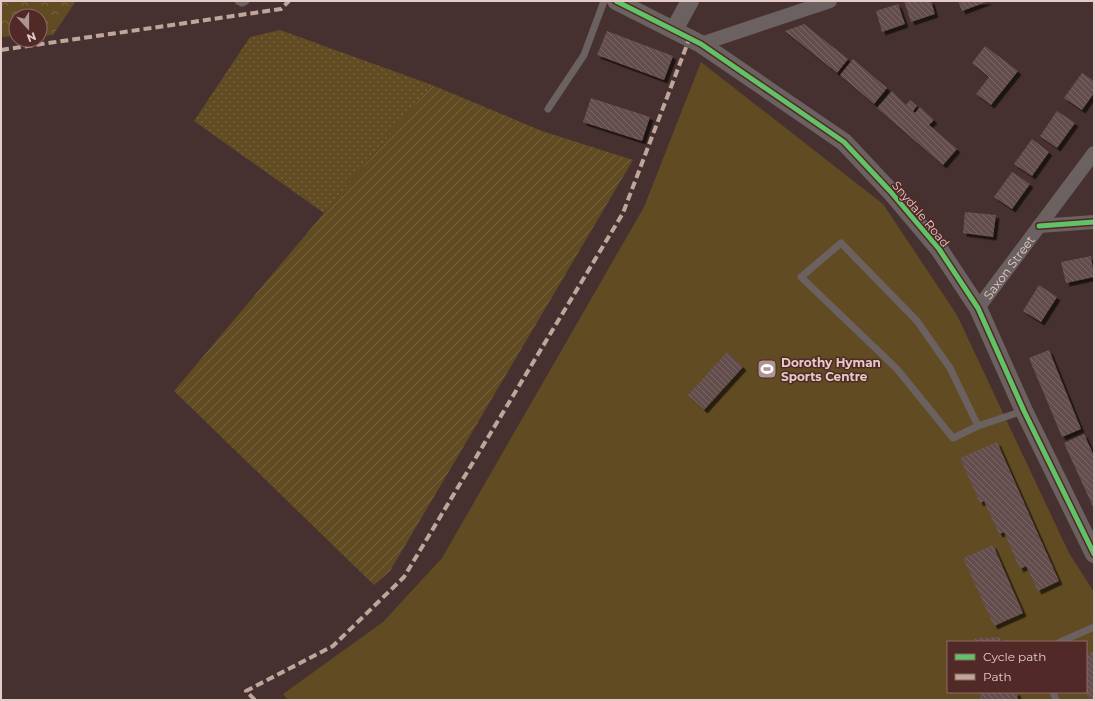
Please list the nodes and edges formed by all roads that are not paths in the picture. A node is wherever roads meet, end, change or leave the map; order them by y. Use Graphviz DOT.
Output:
graph roads {
  1 [pos="238,1"];
  2 [pos="246,1"];
  3 [pos="604,1"];
  4 [pos="616,1"];
  5 [pos="690,1"];
  6 [pos="830,1"];
  7 [pos="674,30"];
  8 [pos="701,44"];
  9 [pos="548,109"];
  10 [pos="1094,153"];
  11 [pos="1094,222"];
  12 [pos="1039,226"];
  13 [pos="978,308"];
  14 [pos="1024,411"];
  15 [pos="978,426"];
  16 [pos="1094,554"];
  17 [pos="1094,627"];
  18 [pos="1062,641"];
  1 -- 2 [label="lane"];
  3 -- 9 [label="lane"];
  4 -- 7 [label="street, Snydale Road"];
  5 -- 7 [label="street"];
  6 -- 8 [label="street"];
  7 -- 8 [label="street, Snydale Road"];
  8 -- 13 [label="street, Snydale Road"];
  10 -- 12 [label="street, Saxon Street"];
  11 -- 12 [label="street, Saxon Street"];
  12 -- 13 [label="street, Saxon Street"];
  13 -- 14 [label="street, Snydale Road"];
  14 -- 15 [label="lane"];
  14 -- 16 [label="street, Snydale Road"];
  15 -- 15 [label="lane"];
  17 -- 18 [label="lane"];
}
